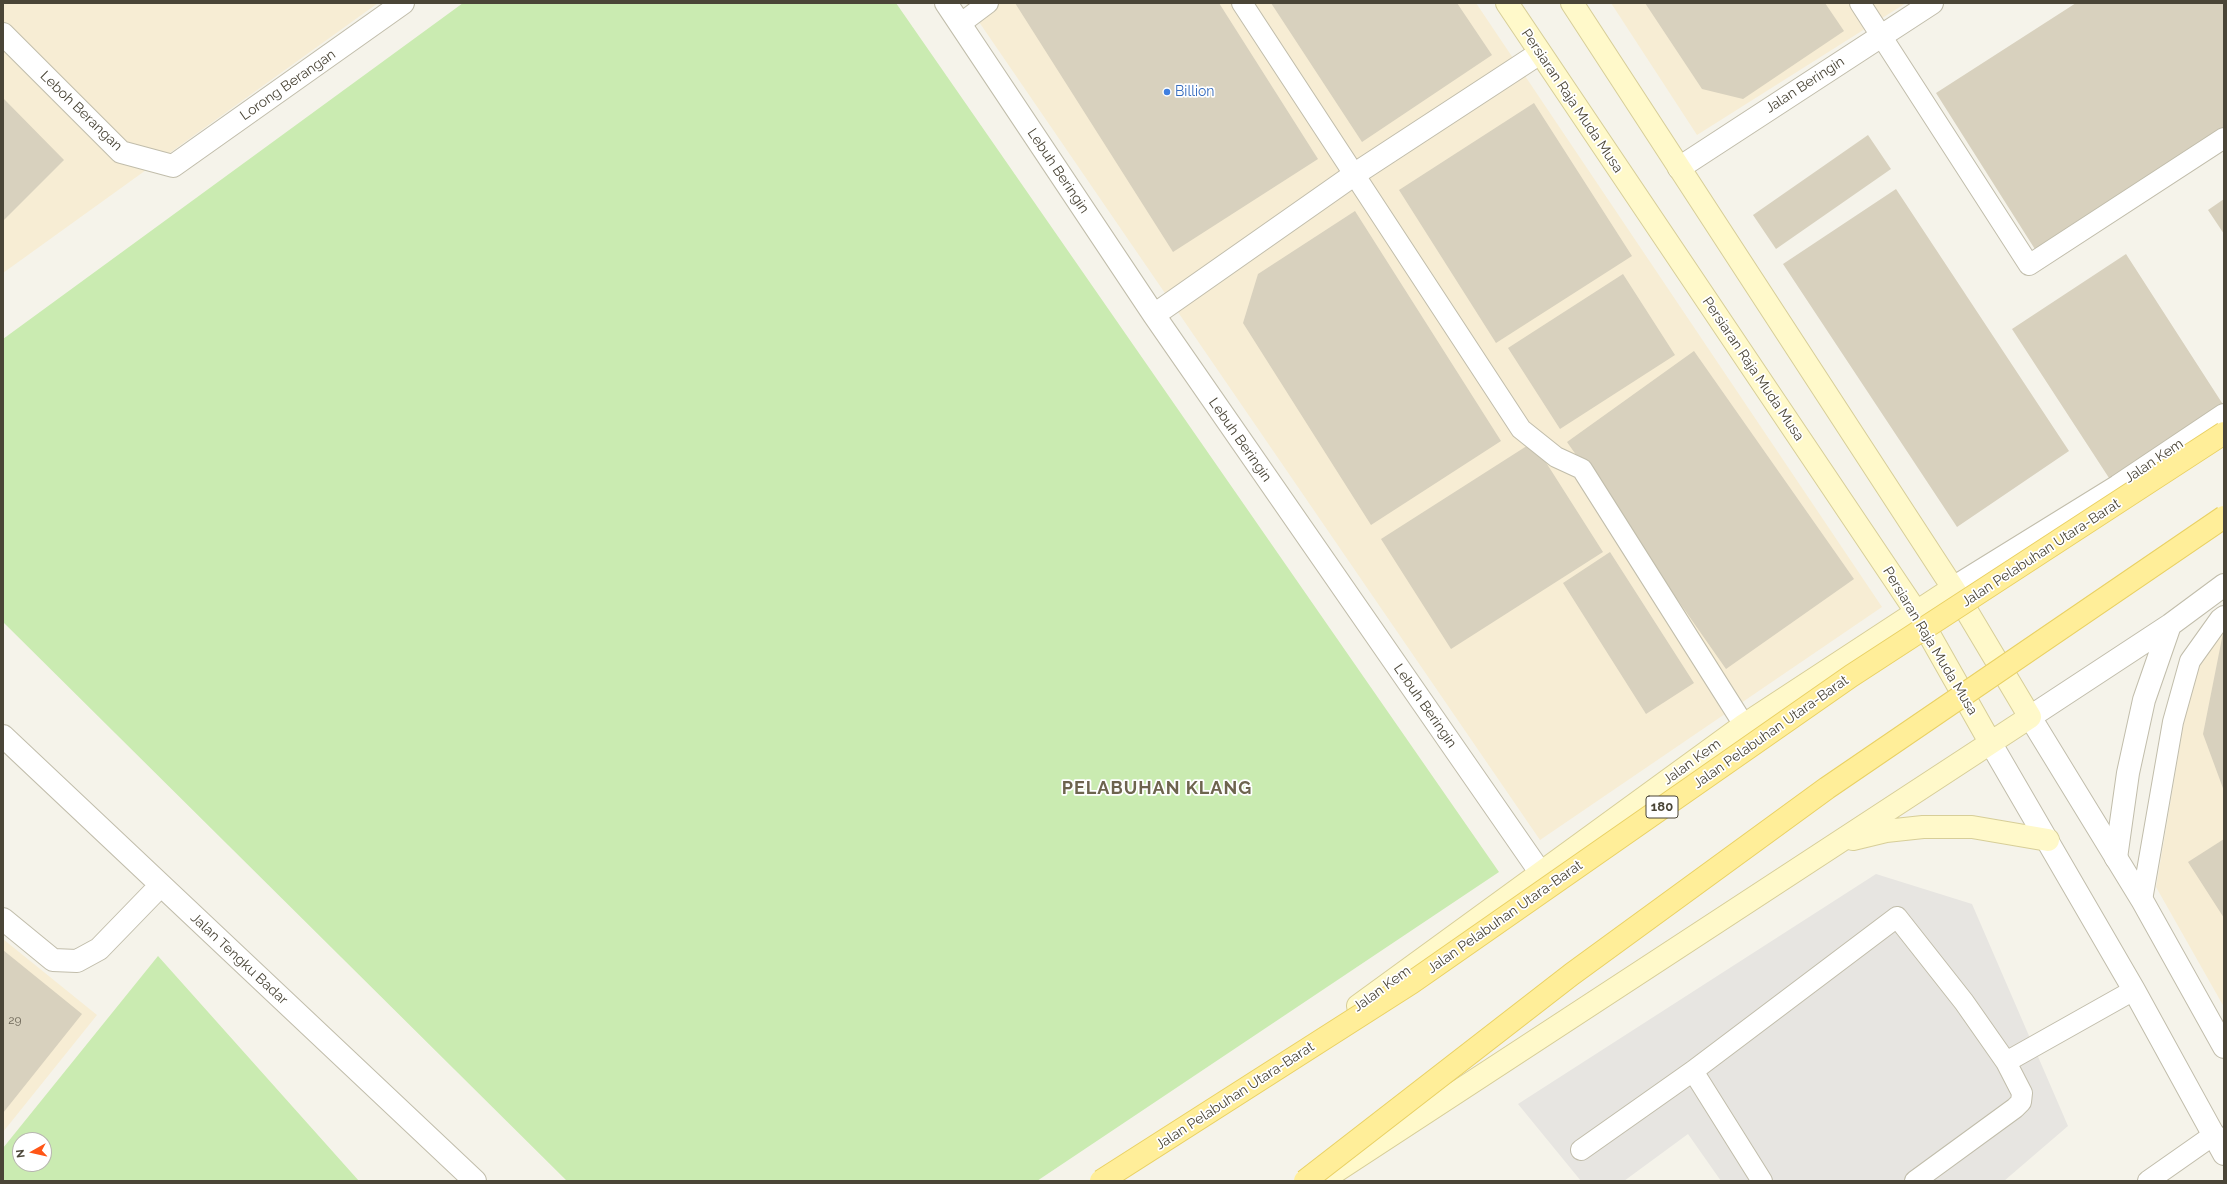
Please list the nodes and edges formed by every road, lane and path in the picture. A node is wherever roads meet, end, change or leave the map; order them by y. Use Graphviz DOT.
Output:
graph roads {
  1 [pos="403,3"];
  2 [pos="946,3"];
  3 [pos="988,3"];
  4 [pos="1242,3"];
  5 [pos="1507,3"];
  6 [pos="1572,3"];
  7 [pos="1860,3"];
  8 [pos="1932,3"];
  9 [pos="960,24"];
  10 [pos="3,34"];
  11 [pos="1882,35"];
  12 [pos="1540,52"];
  13 [pos="2224,138"];
  14 [pos="173,166"];
  15 [pos="1680,168"];
  16 [pos="1355,174"];
  17 [pos="1154,315"];
  18 [pos="2224,415"];
  19 [pos="2224,433"];
  20 [pos="2224,517"];
  21 [pos="2224,585"];
  22 [pos="1953,588"];
  23 [pos="1917,613"];
  24 [pos="2224,616"];
  25 [pos="2170,625"];
  26 [pos="2030,717"];
  27 [pos="1744,725"];
  28 [pos="3,736"];
  29 [pos="1990,742"];
  30 [pos="2048,840"];
  31 [pos="1836,844"];
  32 [pos="2116,858"];
  33 [pos="1540,872"];
  34 [pos="161,885"];
  35 [pos="2142,900"];
  36 [pos="3,919"];
  37 [pos="2134,990"];
  38 [pos="2224,1047"];
  39 [pos="2006,1062"];
  40 [pos="1692,1071"];
  41 [pos="2219,1131"];
  42 [pos="1581,1150"];
  43 [pos="2224,1154"];
  44 [pos="475,1181"];
  45 [pos="1101,1181"];
  46 [pos="1121,1181"];
  47 [pos="1304,1181"];
  48 [pos="1322,1181"];
  49 [pos="1762,1181"];
  50 [pos="1915,1181"];
  51 [pos="2148,1181"];
  1 -- 14 [label="street, Lorong Berangan"];
  2 -- 9 [label="street, Lebuh Beringin"];
  3 -- 9 [label="lane"];
  4 -- 16 [label="lane"];
  5 -- 12 [label="main road, Persiaran Raja Muda Musa"];
  6 -- 15 [label="main road"];
  7 -- 11 [label="lane"];
  8 -- 11 [label="street, Jalan Beringin"];
  9 -- 17 [label="street, Lebuh Beringin"];
  10 -- 14 [label="street, Leboh Berangan"];
  11 -- 13 [label="lane"];
  11 -- 15 [label="street, Jalan Beringin"];
  12 -- 16 [label="street"];
  12 -- 23 [label="main road, Persiaran Raja Muda Musa"];
  15 -- 22 [label="main road"];
  16 -- 17 [label="street"];
  16 -- 27 [label="lane"];
  17 -- 33 [label="street, Lebuh Beringin"];
  18 -- 22 [label="street, Jalan Kem"];
  19 -- 45 [label="main road, Jalan Pelabuhan Utara-Barat / 180, bridge"];
  20 -- 47 [label="main road, bridge"];
  21 -- 25 [label="street"];
  22 -- 23 [label="main road, Jalan Kem"];
  22 -- 26 [label="main road"];
  23 -- 27 [label="main road, Jalan Kem"];
  23 -- 29 [label="main road, Persiaran Raja Muda Musa"];
  24 -- 35 [label="lane"];
  25 -- 26 [label="street"];
  25 -- 32 [label="street"];
  26 -- 29 [label="main road"];
  26 -- 32 [label="street"];
  27 -- 33 [label="main road, Jalan Kem"];
  28 -- 34 [label="street, Jalan Tengku Badar"];
  29 -- 30 [label="street"];
  29 -- 31 [label="main road"];
  30 -- 31 [label="main road"];
  30 -- 37 [label="street"];
  31 -- 48 [label="main road"];
  32 -- 35 [label="street"];
  33 -- 46 [label="main road, Jalan Kem"];
  34 -- 36 [label="street"];
  34 -- 44 [label="street, Jalan Tengku Badar"];
  35 -- 38 [label="street"];
  37 -- 39 [label="lane"];
  37 -- 41 [label="street"];
  39 -- 40 [label="lane"];
  39 -- 50 [label="lane"];
  40 -- 42 [label="lane"];
  40 -- 49 [label="lane"];
  41 -- 43 [label="street"];
  41 -- 51 [label="lane"];
}
